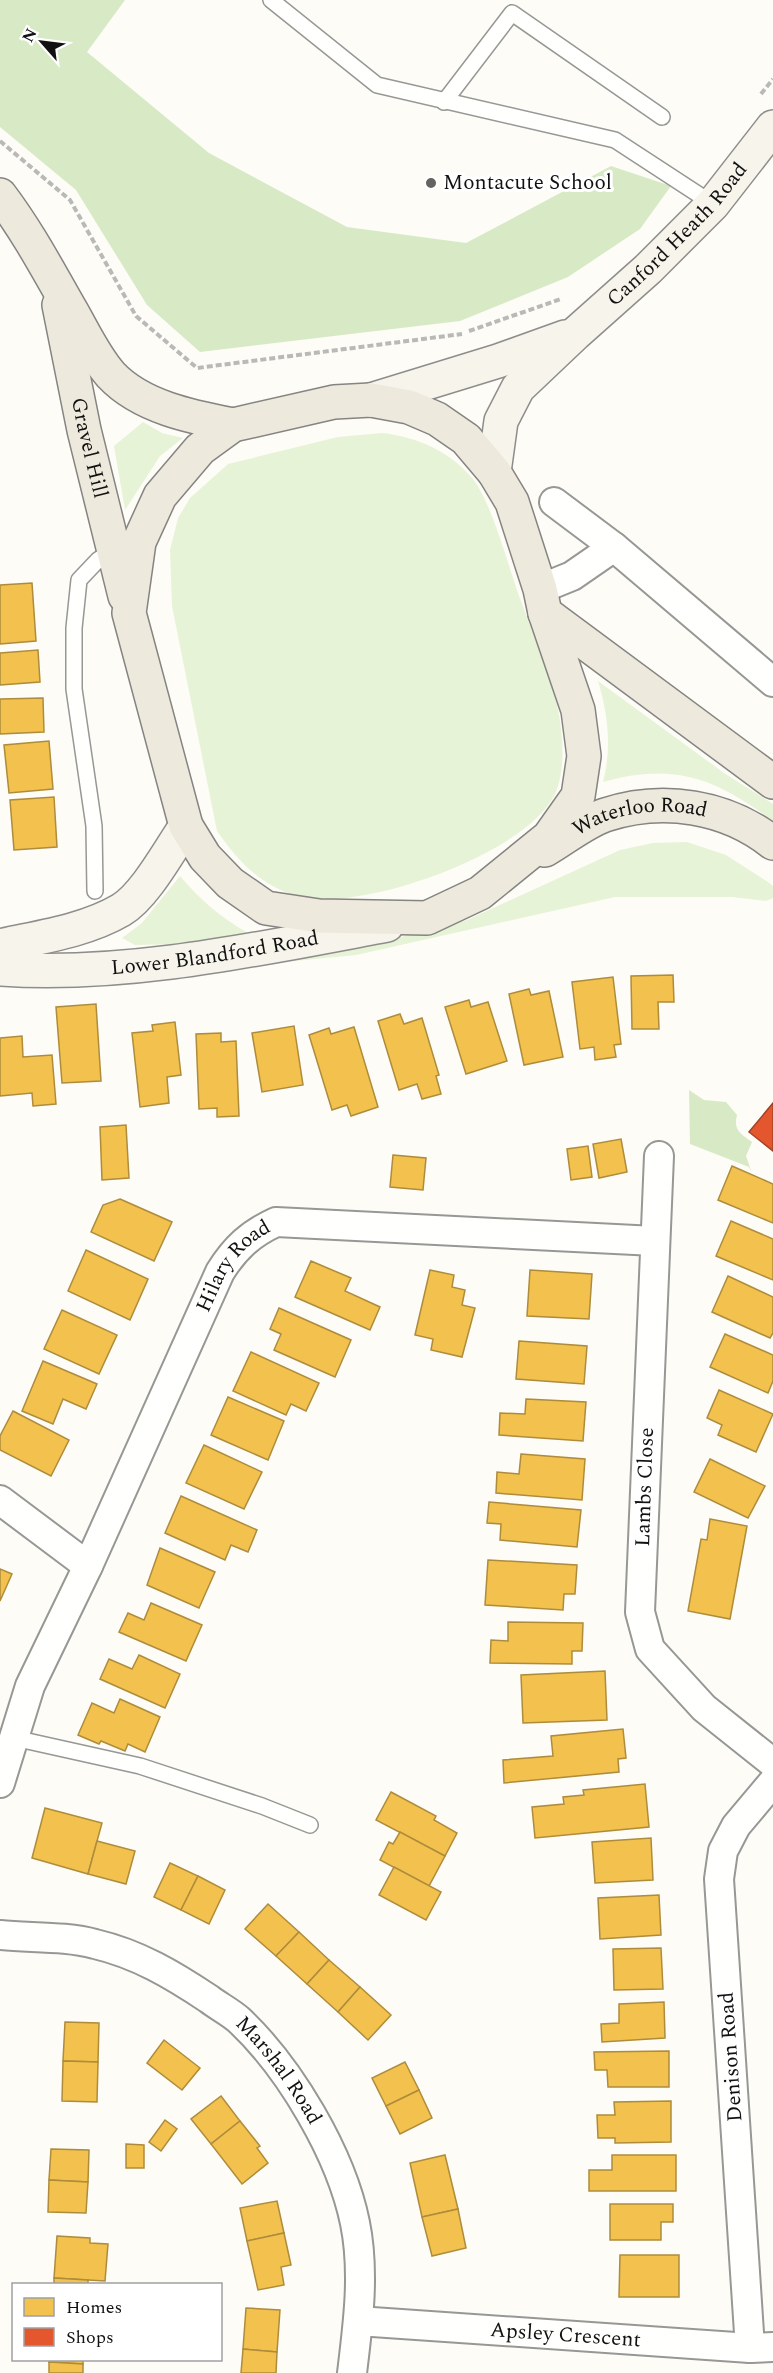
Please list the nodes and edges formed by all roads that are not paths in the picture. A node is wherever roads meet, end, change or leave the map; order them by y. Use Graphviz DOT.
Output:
graph roads {
  1 [pos="271,0"];
  2 [pos="444,102"];
  3 [pos="662,117"];
  4 [pos="773,127"];
  5 [pos="0,195"];
  6 [pos="713,204"];
  7 [pos="55,282"];
  8 [pos="575,334"];
  9 [pos="371,400"];
  10 [pos="233,425"];
  11 [pos="494,472"];
  12 [pos="554,502"];
  13 [pos="614,547"];
  14 [pos="114,549"];
  15 [pos="542,601"];
  16 [pos="129,613"];
  17 [pos="773,682"];
  18 [pos="773,782"];
  19 [pos="186,826"];
  20 [pos="773,843"];
  21 [pos="511,870"];
  22 [pos="95,891"];
  23 [pos="428,918"];
  24 [pos="0,946"];
  25 [pos="0,969"];
  26 [pos="659,1156"];
  27 [pos="655,1241"];
  28 [pos="0,1500"];
  29 [pos="88,1566"];
  30 [pos="14,1738"];
  31 [pos="773,1764"];
  32 [pos="773,1782"];
  33 [pos="0,1783"];
  34 [pos="310,1825"];
  35 [pos="0,1935"];
  36 [pos="358,2321"];
  37 [pos="762,2348"];
  38 [pos="352,2373"];
  1 -- 2 [label="lane"];
  2 -- 3 [label="lane"];
  2 -- 6 [label="lane"];
  4 -- 6 [label="main road, Canford Heath Road"];
  5 -- 7 [label="main road, Gravel Hill"];
  6 -- 8 [label="main road, Canford Heath Road"];
  7 -- 10 [label="main road, Gravel Hill"];
  7 -- 14 [label="main road, Gravel Hill"];
  8 -- 9 [label="main road, Canford Heath Road"];
  8 -- 11 [label="main road, Canford Heath Road"];
  9 -- 10 [label="main road"];
  9 -- 11 [label="main road"];
  10 -- 16 [label="main road"];
  11 -- 15 [label="main road"];
  12 -- 13 [label="street"];
  13 -- 15 [label="street"];
  13 -- 17 [label="street"];
  14 -- 16 [label="main road, Gravel Hill"];
  14 -- 22 [label="lane"];
  15 -- 18 [label="main road"];
  15 -- 21 [label="main road"];
  16 -- 19 [label="main road, Gravel Hill"];
  19 -- 23 [label="main road"];
  19 -- 24 [label="main road"];
  20 -- 21 [label="main road, Waterloo Road"];
  21 -- 23 [label="main road"];
  23 -- 25 [label="main road, Lower Blandford Road"];
  26 -- 27 [label="street, Lambs Close"];
  27 -- 29 [label="street, Hilary Road"];
  27 -- 31 [label="street, Lambs Close"];
  28 -- 29 [label="street"];
  29 -- 30 [label="street, Hilary Road"];
  30 -- 33 [label="street, Hilary Road"];
  30 -- 34 [label="lane"];
  32 -- 37 [label="street, Denison Road"];
  35 -- 36 [label="street, Marshal Road"];
  36 -- 37 [label="street, Apsley Crescent"];
  36 -- 38 [label="street, Marshal Road"];
}
